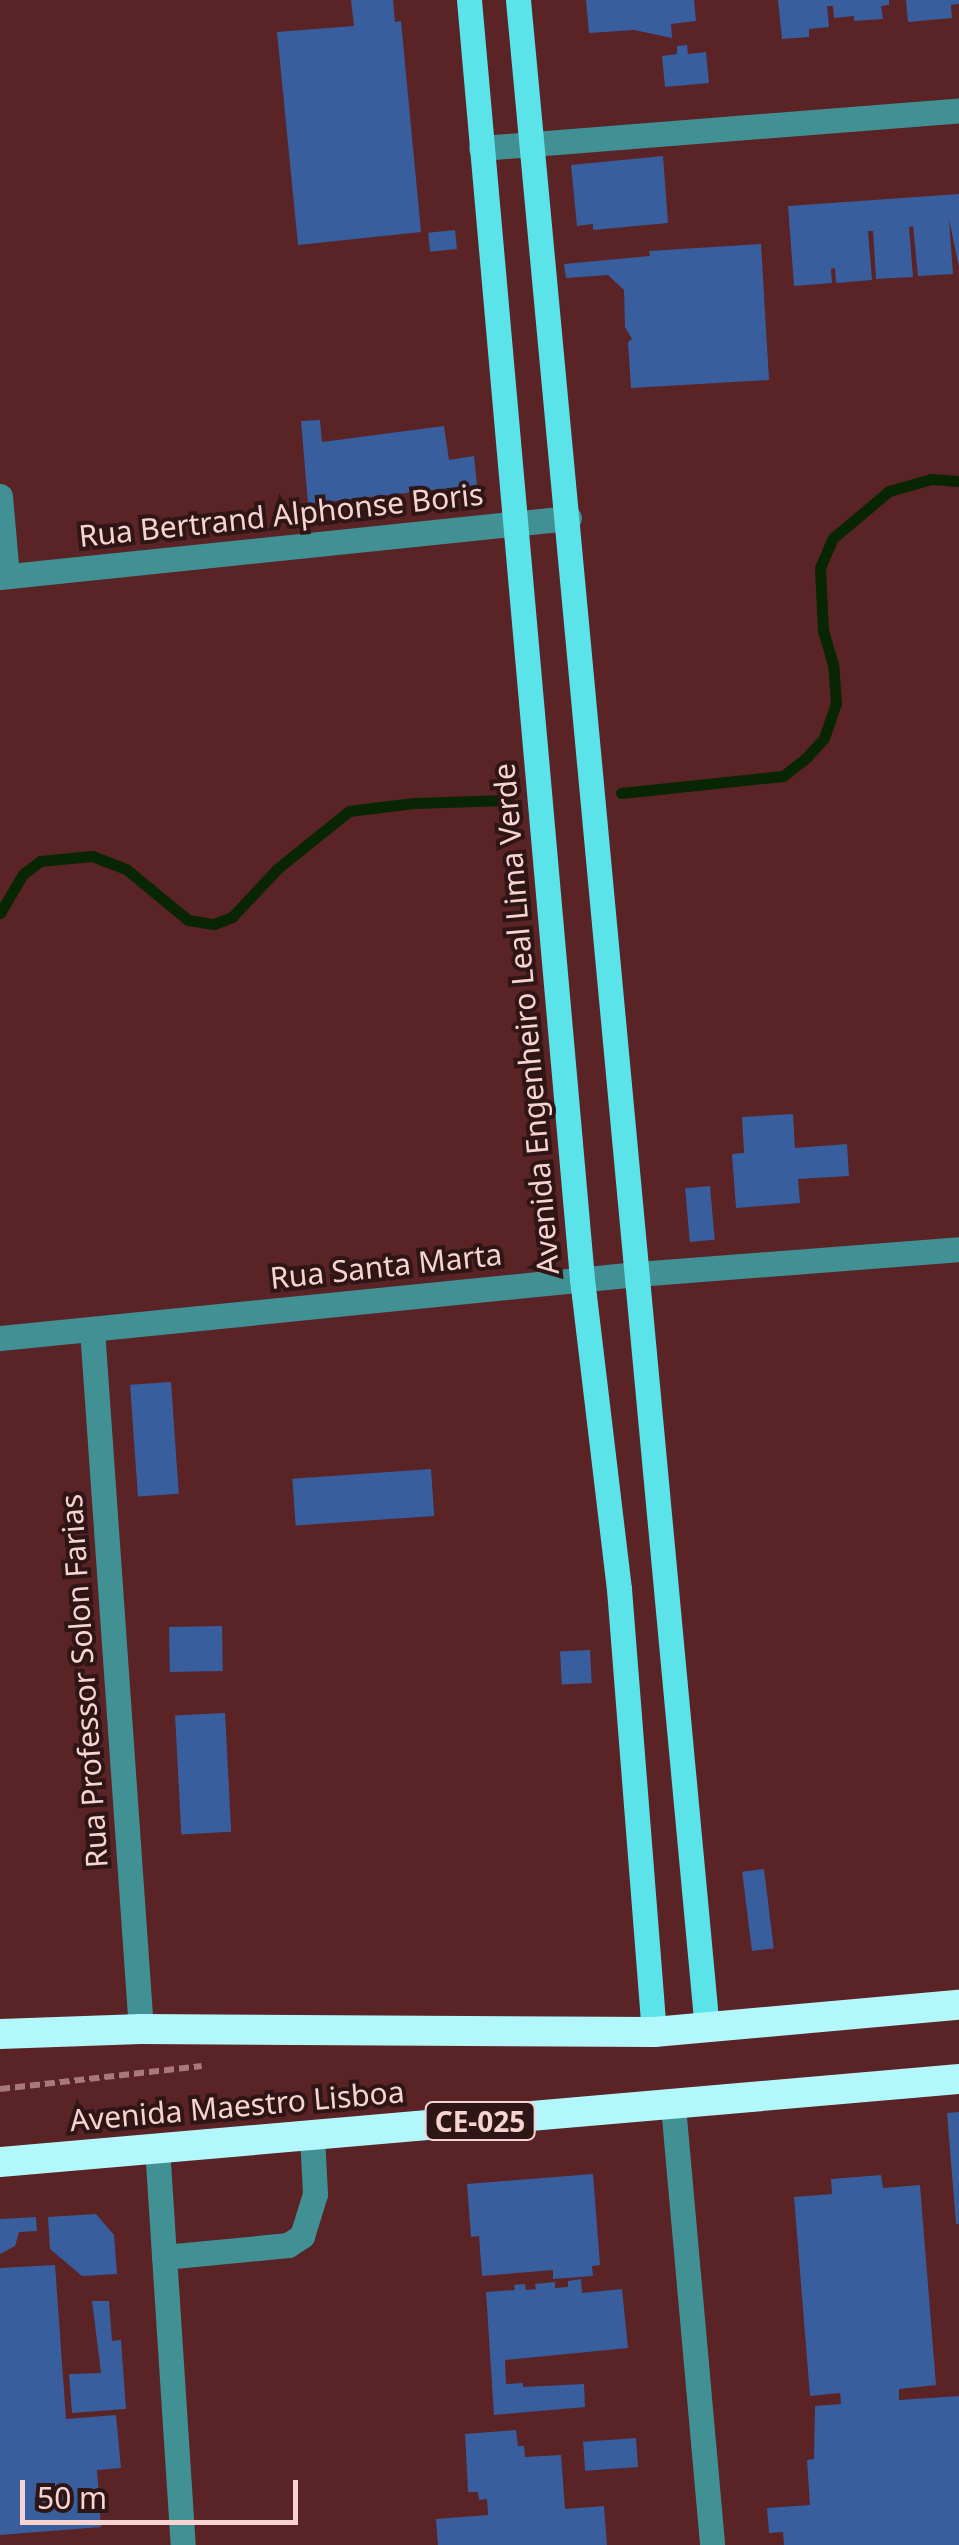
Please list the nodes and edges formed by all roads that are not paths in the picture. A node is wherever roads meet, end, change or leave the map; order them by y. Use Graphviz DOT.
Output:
graph roads {
  1 [pos="468,0"];
  2 [pos="518,0"];
  3 [pos="959,110"];
  4 [pos="529,145"];
  5 [pos="481,148"];
  6 [pos="0,496"];
  7 [pos="569,518"];
  8 [pos="513,524"];
  9 [pos="4,576"];
  10 [pos="959,1249"];
  11 [pos="637,1274"];
  12 [pos="582,1280"];
  13 [pos="92,1328"];
  14 [pos="0,1338"];
  15 [pos="666,1586"];
  16 [pos="619,1589"];
  17 [pos="959,2005"];
  18 [pos="707,2028"];
  19 [pos="141,2029"];
  20 [pos="654,2032"];
  21 [pos="0,2034"];
  22 [pos="959,2079"];
  23 [pos="673,2106"];
  24 [pos="312,2134"];
  25 [pos="157,2147"];
  26 [pos="0,2162"];
  27 [pos="164,2256"];
  28 [pos="184,2545"];
  29 [pos="712,2545"];
  1 -- 5 [label="main road, Avenida Engenheiro Leal Lima Verde"];
  2 -- 4 [label="main road"];
  3 -- 4 [label="street"];
  4 -- 5 [label="street"];
  4 -- 7 [label="main road"];
  5 -- 8 [label="main road, Avenida Engenheiro Leal Lima Verde"];
  6 -- 9 [label="street"];
  7 -- 8 [label="street, Rua Bertrand Alphonse Boris"];
  7 -- 11 [label="main road"];
  8 -- 9 [label="street, Rua Bertrand Alphonse Boris"];
  8 -- 12 [label="main road, Avenida Engenheiro Leal Lima Verde"];
  10 -- 11 [label="street, Rua Santa Marta"];
  11 -- 12 [label="street, Rua Santa Marta"];
  11 -- 15 [label="main road"];
  12 -- 13 [label="street, Rua Santa Marta"];
  12 -- 16 [label="main road, Avenida Engenheiro Leal Lima Verde"];
  13 -- 14 [label="street, Rua Santa Marta"];
  13 -- 19 [label="street, Rua Professor Solon Farias"];
  15 -- 16 [label="main road"];
  15 -- 18 [label="main road"];
  16 -- 20 [label="main road, Avenida Engenheiro Leal Lima Verde"];
  17 -- 18 [label="highway, Avenida Maestro Lisboa"];
  18 -- 20 [label="highway, Avenida Maestro Lisboa"];
  19 -- 20 [label="highway, Avenida Maestro Lisboa"];
  19 -- 21 [label="highway, Avenida Maestro Lisboa"];
  22 -- 23 [label="highway, Avenida Maestro Lisboa / CE-025"];
  23 -- 24 [label="highway, Avenida Maestro Lisboa / CE-025"];
  23 -- 29 [label="street"];
  24 -- 25 [label="highway, Avenida Maestro Lisboa / CE-025"];
  24 -- 27 [label="street"];
  25 -- 26 [label="highway, Avenida Maestro Lisboa / CE-025"];
  25 -- 27 [label="street"];
  27 -- 28 [label="street"];
}
